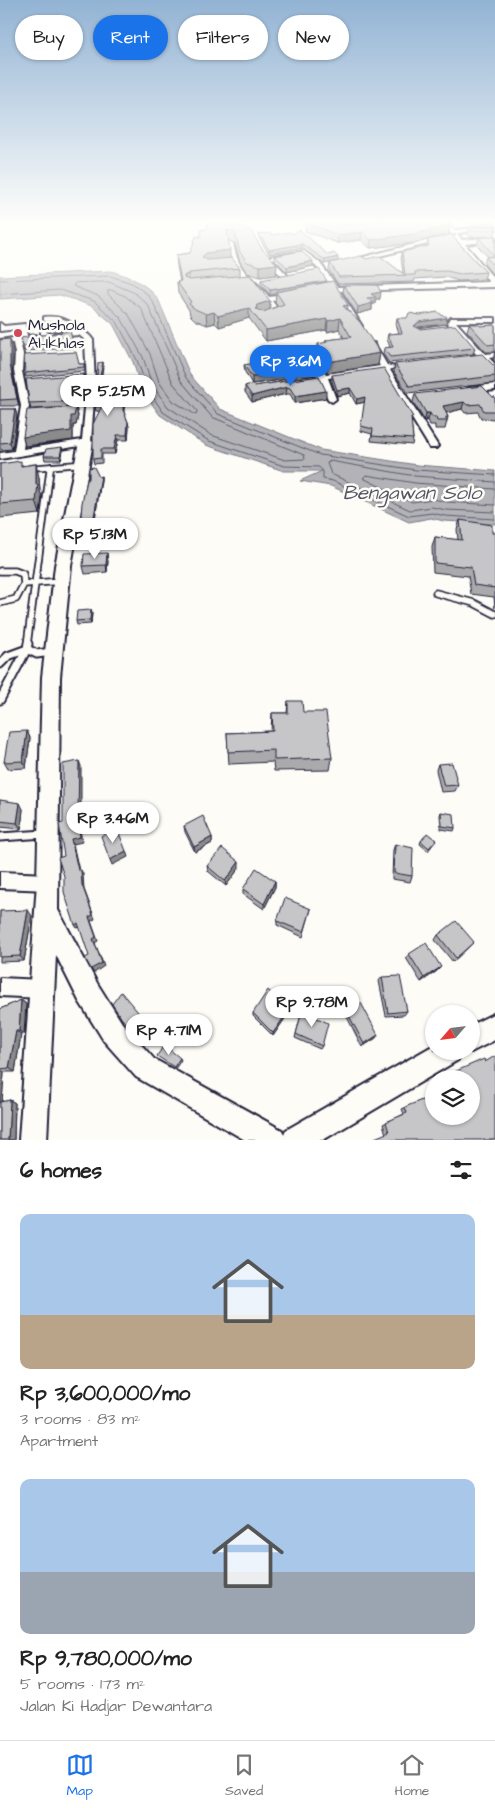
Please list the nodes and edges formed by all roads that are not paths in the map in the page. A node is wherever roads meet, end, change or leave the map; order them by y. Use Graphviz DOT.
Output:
graph roads {
  1 [pos="242,274"];
  2 [pos="281,274"];
  3 [pos="322,274"];
  4 [pos="487,274"];
  5 [pos="284,277"];
  6 [pos="261,280"];
  7 [pos="252,281"];
  8 [pos="243,282"];
  9 [pos="495,284"];
  10 [pos="334,288"];
  11 [pos="324,290"];
  12 [pos="296,295"];
  13 [pos="267,300"];
  14 [pos="262,319"];
  15 [pos="495,320"];
  16 [pos="0,325"];
  17 [pos="455,327"];
  18 [pos="441,328"];
  19 [pos="79,332"];
  20 [pos="45,336"];
  21 [pos="20,339"];
  22 [pos="0,342"];
  23 [pos="495,355"];
  24 [pos="310,356"];
  25 [pos="483,357"];
  26 [pos="464,359"];
  27 [pos="396,366"];
  28 [pos="386,368"];
  29 [pos="495,369"];
  30 [pos="323,376"];
  31 [pos="292,382"];
  32 [pos="490,390"];
  33 [pos="465,391"];
  34 [pos="332,399"];
  35 [pos="86,442"];
  36 [pos="433,446"];
  37 [pos="18,453"];
  38 [pos="0,456"];
  39 [pos="82,464"];
  40 [pos="51,466"];
  41 [pos="26,468"];
  42 [pos="0,571"];
  43 [pos="62,580"];
  44 [pos="24,584"];
  45 [pos="34,584"];
  46 [pos="436,593"];
  47 [pos="0,603"];
  48 [pos="495,614"];
  49 [pos="27,649"];
  50 [pos="53,652"];
  51 [pos="0,664"];
  52 [pos="0,700"];
  53 [pos="50,834"];
  54 [pos="0,837"];
  55 [pos="0,880"];
  56 [pos="48,882"];
  57 [pos="46,913"];
  58 [pos="0,987"];
  59 [pos="42,989"];
  60 [pos="495,1026"];
  61 [pos="480,1034"];
  62 [pos="434,1060"];
  63 [pos="33,1140"];
  64 [pos="272,1140"];
  65 [pos="296,1140"];
  1 -- 7 [label="street"];
  2 -- 5 [label="street"];
  3 -- 10 [label="street"];
  4 -- 9 [label="street"];
  6 -- 7 [label="street"];
  7 -- 8 [label="street"];
  7 -- 13 [label="street"];
  9 -- 10 [label="street"];
  10 -- 11 [label="street"];
  10 -- 28 [label="street"];
  12 -- 13 [label="street"];
  13 -- 14 [label="street"];
  15 -- 17 [label="street"];
  16 -- 21 [label="street"];
  17 -- 18 [label="street"];
  17 -- 25 [label="street"];
  19 -- 20 [label="street"];
  19 -- 20 [label="street"];
  19 -- 35 [label="street"];
  20 -- 21 [label="street"];
  21 -- 22 [label="street"];
  21 -- 37 [label="street"];
  23 -- 25 [label="street"];
  24 -- 30 [label="street"];
  25 -- 26 [label="street"];
  25 -- 29 [label="street"];
  27 -- 28 [label="street"];
  28 -- 30 [label="street"];
  28 -- 36 [label="street"];
  30 -- 31 [label="street"];
  30 -- 34 [label="street"];
  32 -- 33 [label="street"];
  35 -- 37 [label="street"];
  35 -- 39 [label="street"];
  37 -- 38 [label="street"];
  39 -- 40 [label="lane"];
  39 -- 43 [label="street"];
  40 -- 41 [label="lane"];
  40 -- 45 [label="lane"];
  42 -- 44 [label="lane"];
  43 -- 45 [label="lane"];
  43 -- 50 [label="street"];
  44 -- 45 [label="lane"];
  44 -- 47 [label="lane"];
  45 -- 49 [label="lane"];
  46 -- 48 [label="lane"];
  49 -- 50 [label="lane"];
  49 -- 51 [label="lane"];
  49 -- 52 [label="lane"];
  50 -- 53 [label="street"];
  53 -- 54 [label="lane"];
  53 -- 56 [label="street"];
  55 -- 56 [label="street"];
  56 -- 57 [label="street"];
  57 -- 59 [label="street"];
  57 -- 64 [label="street"];
  58 -- 59 [label="street"];
  59 -- 63 [label="street"];
  60 -- 61 [label="street"];
  62 -- 65 [label="street"];
}
